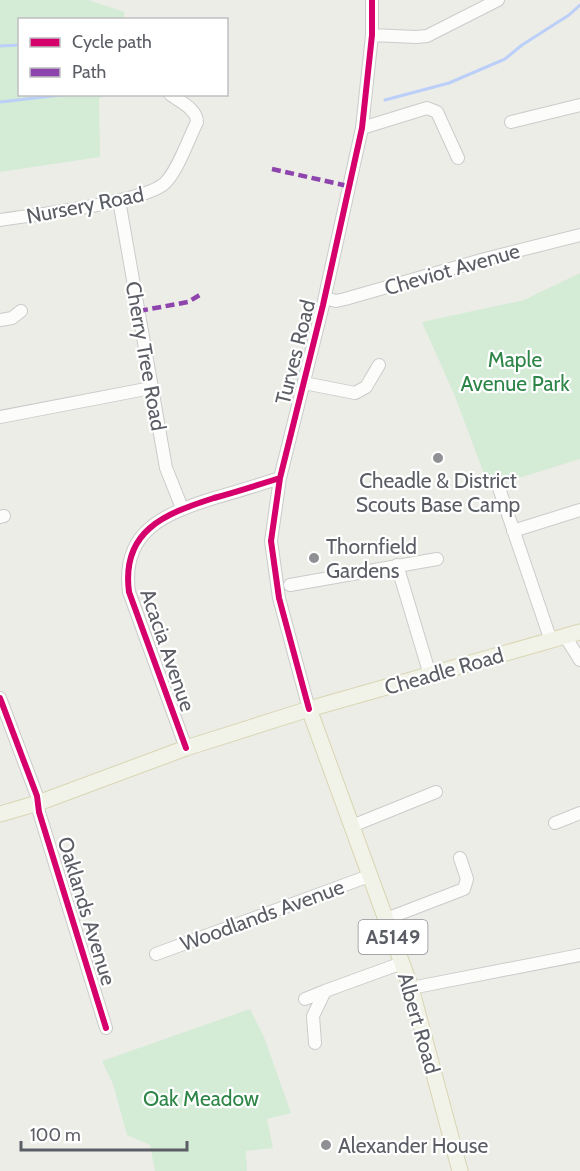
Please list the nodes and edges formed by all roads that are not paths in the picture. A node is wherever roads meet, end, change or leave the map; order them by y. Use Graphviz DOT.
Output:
graph roads {
  1 [pos="372,0"];
  2 [pos="498,0"];
  3 [pos="372,35"];
  4 [pos="173,96"];
  5 [pos="580,105"];
  6 [pos="510,122"];
  7 [pos="362,128"];
  8 [pos="458,158"];
  9 [pos="119,200"];
  10 [pos="0,220"];
  11 [pos="580,234"];
  12 [pos="325,298"];
  13 [pos="21,311"];
  14 [pos="0,320"];
  15 [pos="379,365"];
  16 [pos="304,384"];
  17 [pos="151,388"];
  18 [pos="0,417"];
  19 [pos="280,478"];
  20 [pos="499,488"];
  21 [pos="182,508"];
  22 [pos="580,510"];
  23 [pos="513,531"];
  24 [pos="437,559"];
  25 [pos="397,565"];
  26 [pos="290,585"];
  27 [pos="580,632"];
  28 [pos="558,639"];
  29 [pos="580,660"];
  30 [pos="430,675"];
  31 [pos="0,698"];
  32 [pos="309,709"];
  33 [pos="183,741"];
  34 [pos="436,792"];
  35 [pos="38,803"];
  36 [pos="580,813"];
  37 [pos="0,814"];
  38 [pos="555,823"];
  39 [pos="352,825"];
  40 [pos="460,858"];
  41 [pos="369,876"];
  42 [pos="386,919"];
  43 [pos="156,954"];
  44 [pos="580,954"];
  45 [pos="402,963"];
  46 [pos="411,988"];
  47 [pos="325,991"];
  48 [pos="305,999"];
  49 [pos="106,1028"];
  50 [pos="315,1043"];
  51 [pos="460,1171"];
  1 -- 3 [label="street, Turves Road"];
  2 -- 3 [label="street"];
  3 -- 7 [label="street, Turves Road"];
  4 -- 9 [label="street, Nursery Road"];
  5 -- 6 [label="street"];
  7 -- 8 [label="street"];
  7 -- 12 [label="street, Turves Road"];
  9 -- 10 [label="street, Nursery Road"];
  9 -- 17 [label="street, Cherry Tree Road"];
  11 -- 12 [label="street, Cheviot Avenue"];
  12 -- 16 [label="street, Turves Road"];
  13 -- 14 [label="street"];
  15 -- 16 [label="street"];
  16 -- 19 [label="street, Turves Road"];
  17 -- 18 [label="street"];
  17 -- 21 [label="street, Cherry Tree Road"];
  19 -- 21 [label="street, Acacia Avenue"];
  19 -- 32 [label="street, Turves Road"];
  20 -- 23 [label="street"];
  21 -- 33 [label="street, Acacia Avenue"];
  22 -- 23 [label="street"];
  23 -- 28 [label="street"];
  24 -- 25 [label="street"];
  25 -- 26 [label="street"];
  25 -- 30 [label="street"];
  27 -- 28 [label="main road, Cheadle Road"];
  28 -- 29 [label="street"];
  28 -- 30 [label="main road, Cheadle Road"];
  30 -- 32 [label="main road, Cheadle Road"];
  31 -- 35 [label="street, Oaklands Avenue"];
  32 -- 33 [label="main road, Cheadle Road"];
  32 -- 39 [label="main road, Albert Road / A5149"];
  33 -- 35 [label="main road, Cheadle Road"];
  34 -- 39 [label="street"];
  35 -- 37 [label="main road, Cheadle Road"];
  35 -- 49 [label="street, Oaklands Avenue"];
  36 -- 38 [label="street"];
  39 -- 41 [label="main road, Albert Road / A5149"];
  40 -- 42 [label="street"];
  41 -- 42 [label="main road, Albert Road / A5149"];
  41 -- 43 [label="street, Woodlands Avenue"];
  42 -- 45 [label="main road, Albert Road / A5149"];
  44 -- 46 [label="street"];
  45 -- 46 [label="main road, Albert Road / A5149"];
  45 -- 47 [label="street"];
  46 -- 51 [label="main road, Albert Road / A5149"];
  47 -- 48 [label="street"];
  47 -- 50 [label="street"];
}
